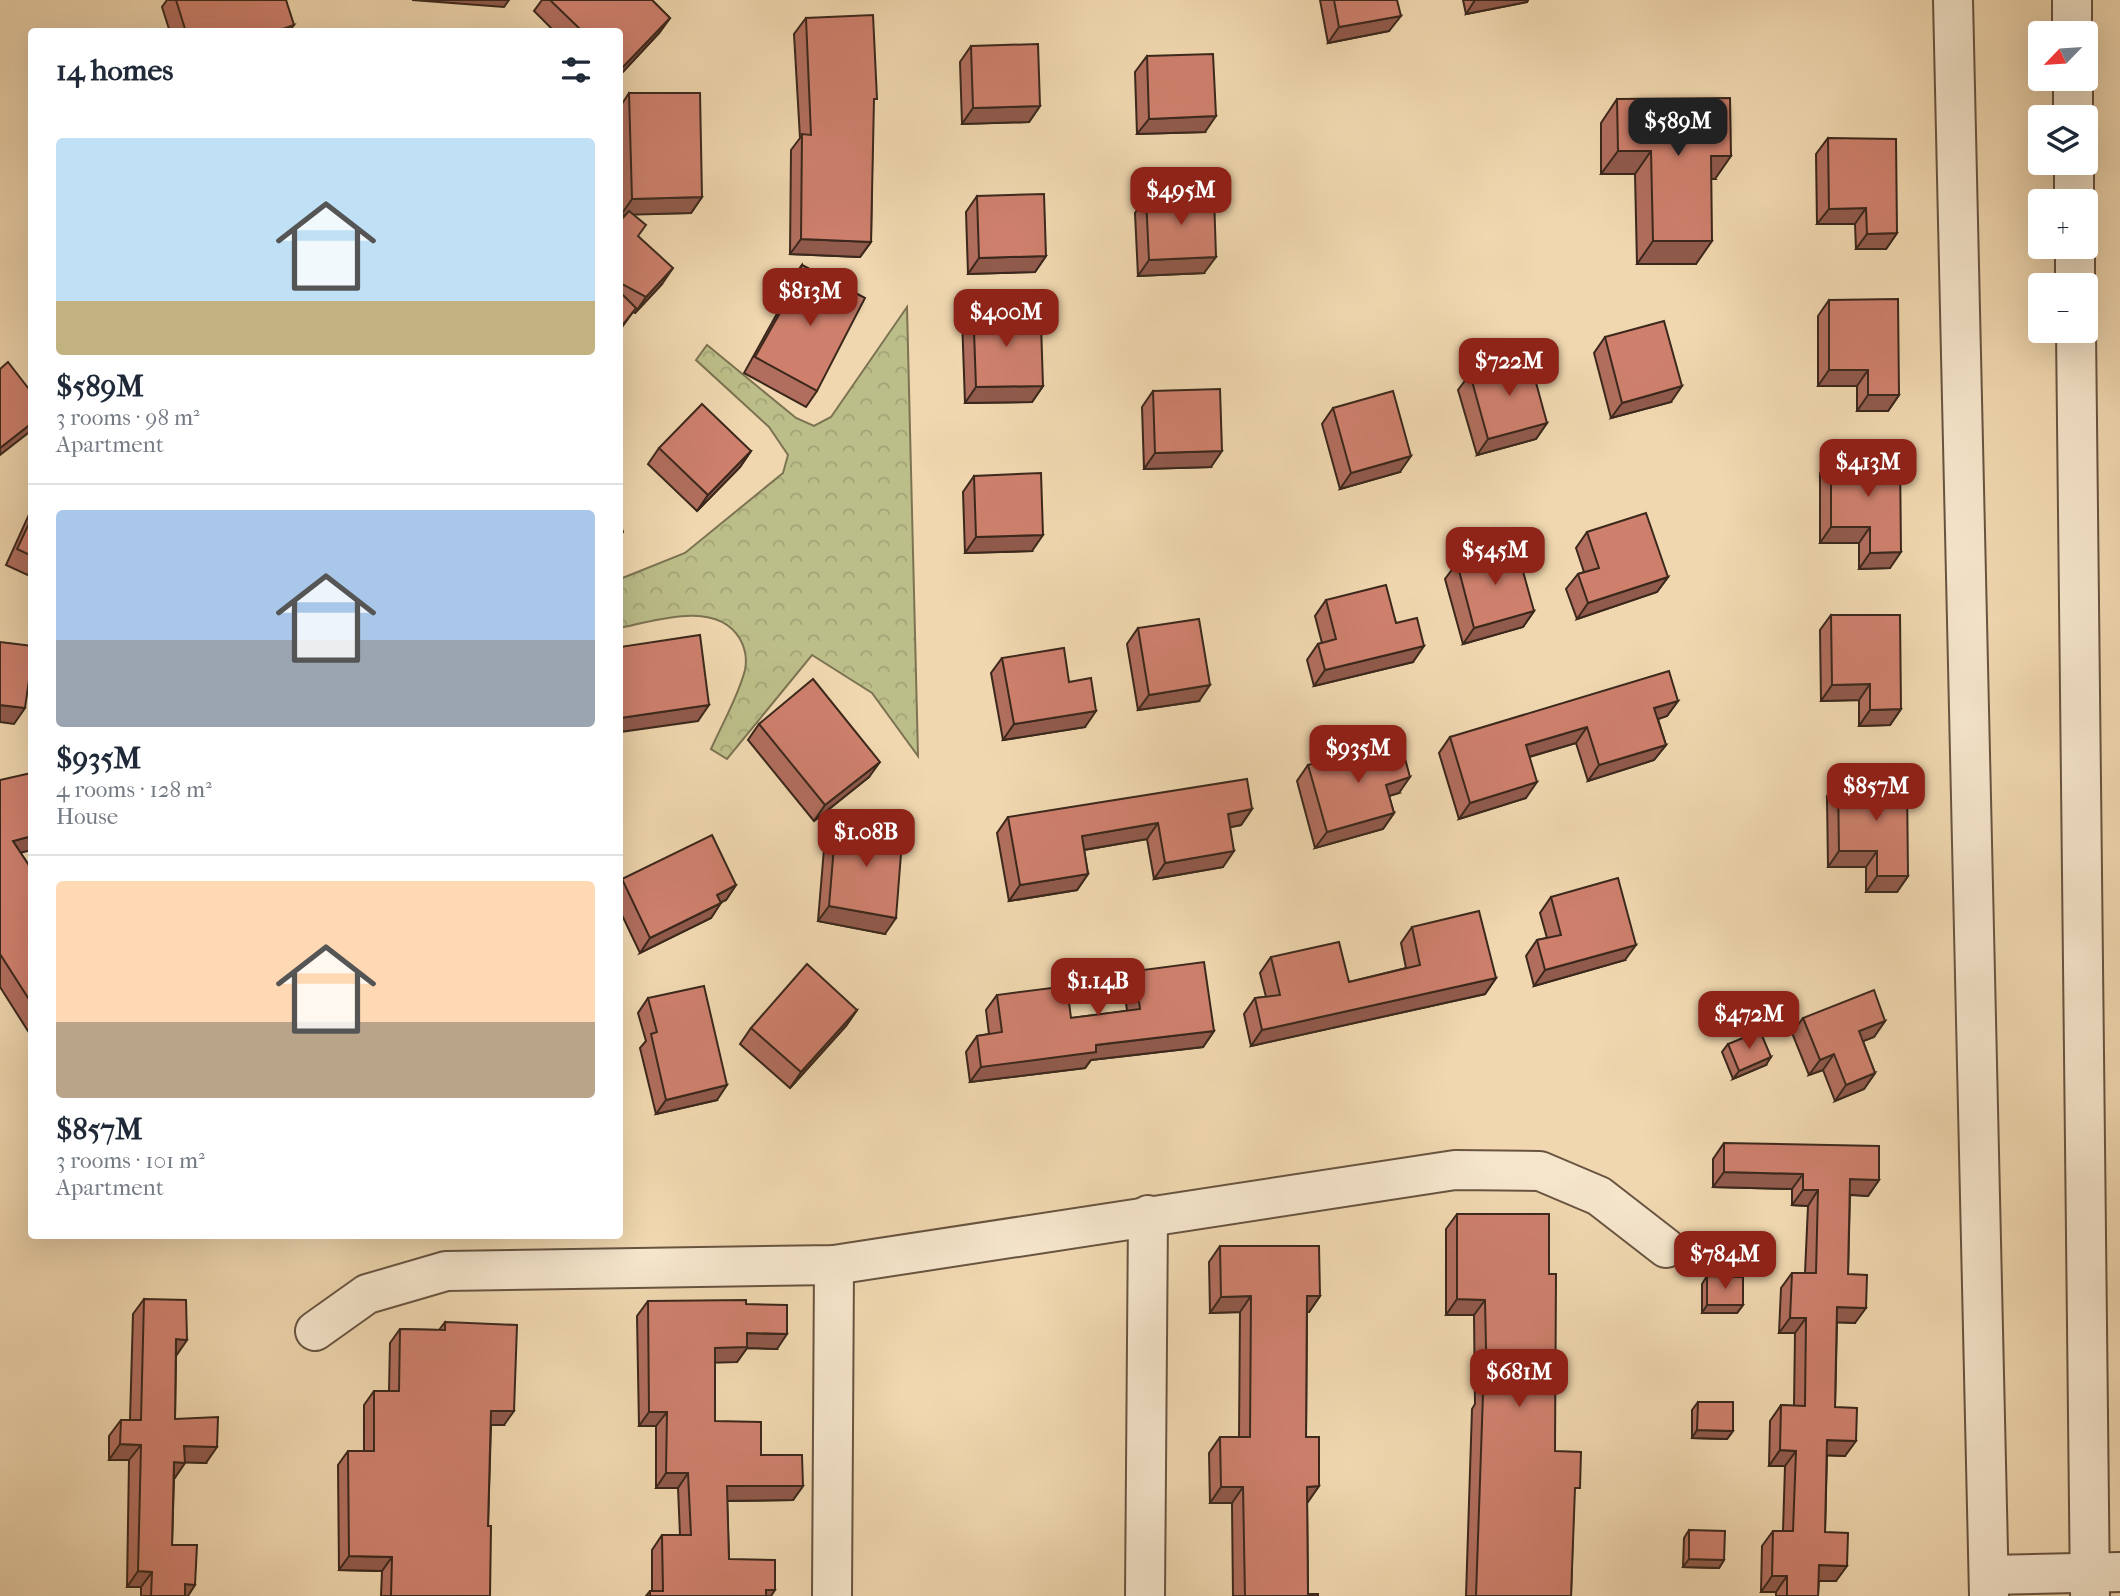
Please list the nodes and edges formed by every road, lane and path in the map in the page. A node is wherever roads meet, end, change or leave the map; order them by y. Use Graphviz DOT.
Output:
graph roads {
  1 [pos="1952,0"];
  2 [pos="2072,0"];
  3 [pos="2072,21"];
  4 [pos="2076,343"];
  5 [pos="1148,1214"];
  6 [pos="1666,1248"];
  7 [pos="834,1265"];
  8 [pos="315,1331"];
  9 [pos="2100,1580"];
  10 [pos="1989,1586"];
  11 [pos="832,1596"];
  12 [pos="1145,1596"];
  1 -- 10 [label="street"];
  2 -- 3 [label="street"];
  4 -- 9 [label="street"];
  5 -- 6 [label="street"];
  5 -- 7 [label="street"];
  5 -- 12 [label="street"];
  7 -- 8 [label="street"];
  7 -- 11 [label="street"];
  9 -- 10 [label="street"];
}
